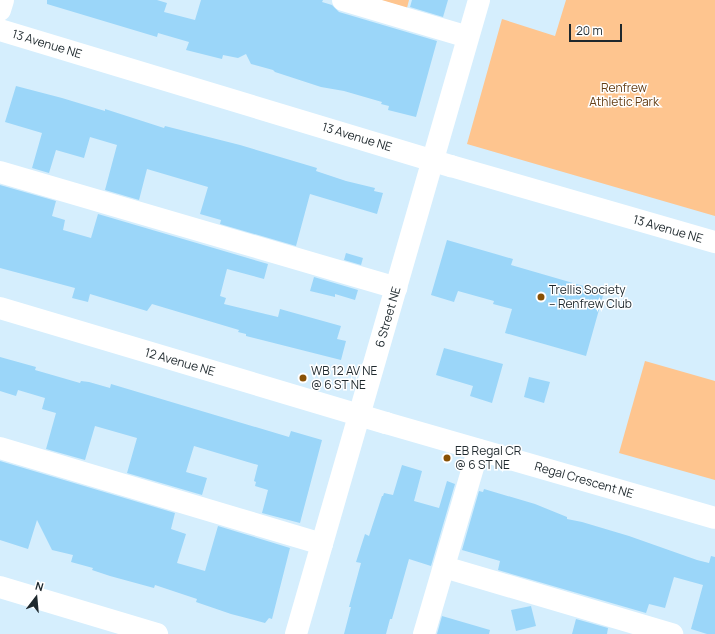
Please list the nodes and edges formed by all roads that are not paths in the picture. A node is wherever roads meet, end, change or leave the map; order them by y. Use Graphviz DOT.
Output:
graph roads {
  1 [pos="3,0"];
  2 [pos="343,0"];
  3 [pos="479,0"];
  4 [pos="0,10"];
  5 [pos="0,30"];
  6 [pos="468,37"];
  7 [pos="432,159"];
  8 [pos="0,172"];
  9 [pos="715,242"];
  10 [pos="396,288"];
  11 [pos="0,308"];
  12 [pos="360,415"];
  13 [pos="0,448"];
  14 [pos="478,450"];
  15 [pos="715,518"];
  16 [pos="322,544"];
  17 [pos="444,567"];
  18 [pos="0,588"];
  19 [pos="157,634"];
  20 [pos="296,634"];
  21 [pos="424,634"];
  22 [pos="672,634"];
  1 -- 4 [label="street"];
  2 -- 6 [label="street"];
  3 -- 6 [label="street, 6 Street NE"];
  5 -- 7 [label="street, 13 Avenue NE"];
  6 -- 7 [label="street, 6 Street NE"];
  7 -- 9 [label="street, 13 Avenue NE"];
  7 -- 10 [label="street, 6 Street NE"];
  8 -- 10 [label="street"];
  10 -- 12 [label="street, 6 Street NE"];
  11 -- 12 [label="street, 12 Avenue NE"];
  12 -- 14 [label="street, Regal Crescent NE"];
  12 -- 16 [label="street, 6 Street NE"];
  13 -- 16 [label="street"];
  14 -- 15 [label="street, Regal Crescent NE"];
  14 -- 17 [label="street"];
  16 -- 20 [label="street, 6 Street NE"];
  17 -- 21 [label="street"];
  17 -- 22 [label="street"];
  18 -- 19 [label="street"];
}
